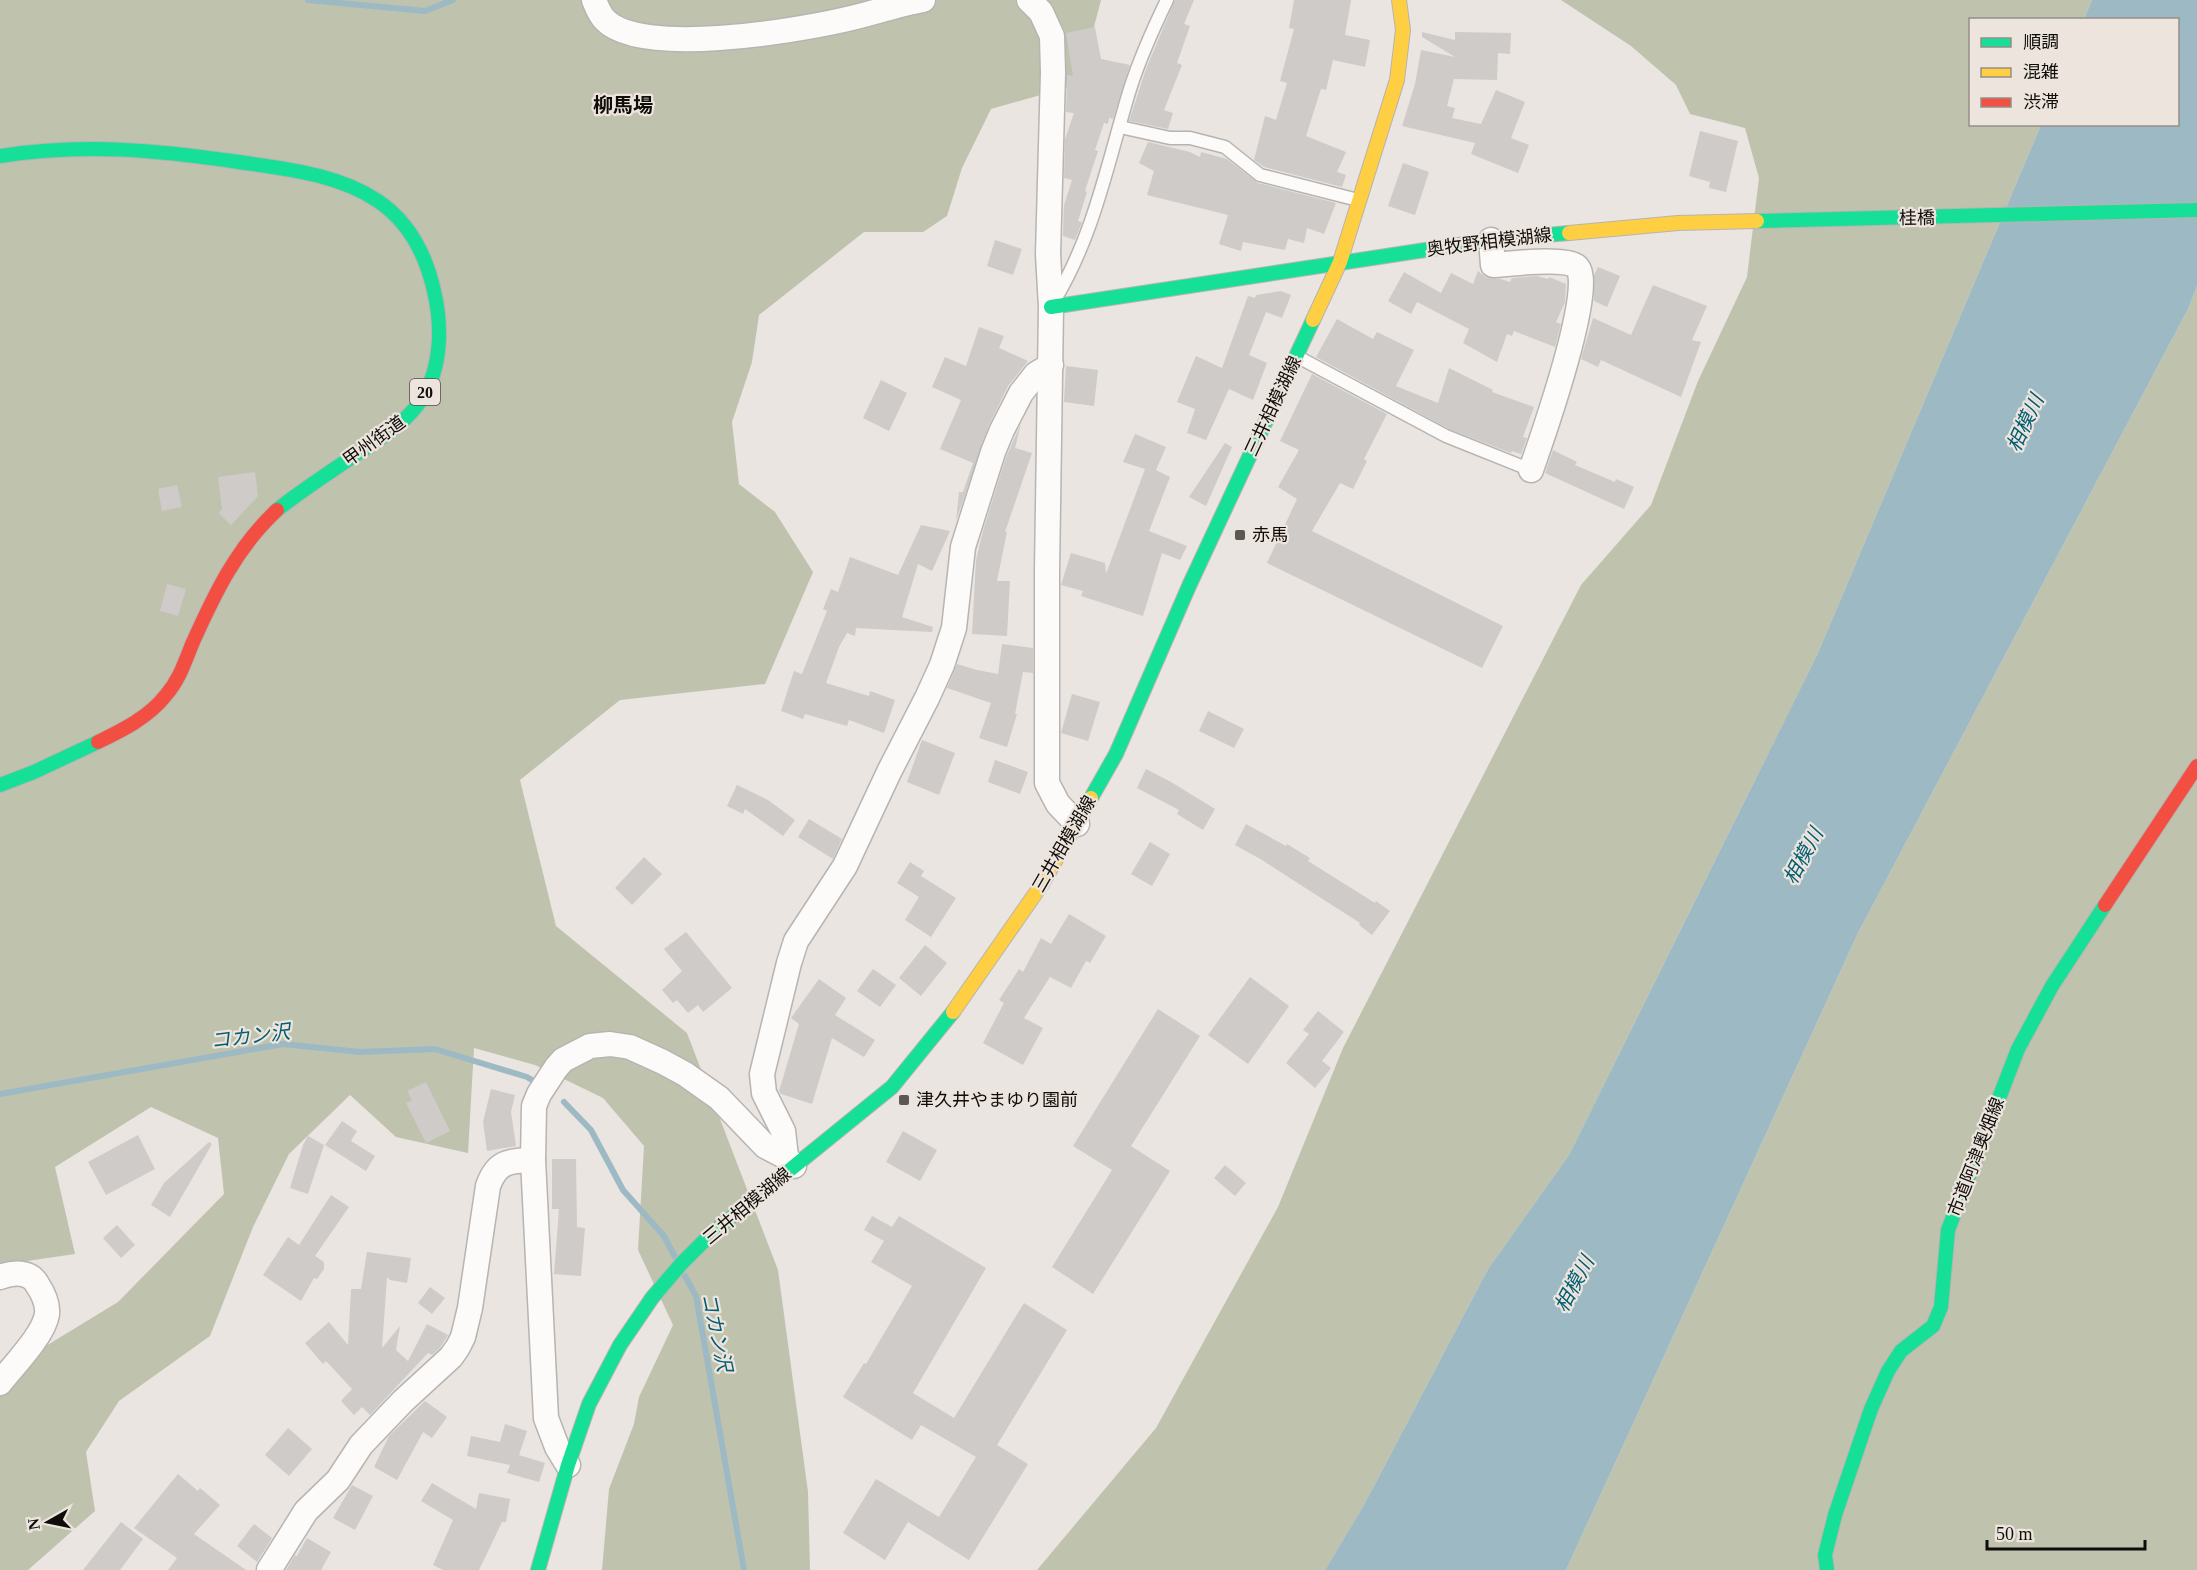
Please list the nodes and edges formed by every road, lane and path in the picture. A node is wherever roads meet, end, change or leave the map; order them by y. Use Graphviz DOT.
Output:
graph roads {
  1 [pos="594,0"];
  2 [pos="923,0"];
  3 [pos="1029,0"];
  4 [pos="1167,0"];
  5 [pos="1399,0"];
  6 [pos="1120,127"];
  7 [pos="0,156"];
  8 [pos="1360,200"];
  9 [pos="2197,210"];
  10 [pos="1638,226"];
  11 [pos="1491,240"];
  12 [pos="1340,262"];
  13 [pos="1051,307"];
  14 [pos="1297,356"];
  15 [pos="1050,366"];
  16 [pos="1531,470"];
  17 [pos="2197,766"];
  18 [pos="0,785"];
  19 [pos="1077,824"];
  20 [pos="533,1160"];
  21 [pos="790,1162"];
  22 [pos="0,1277"];
  23 [pos="0,1383"];
  24 [pos="568,1465"];
  25 [pos="269,1570"];
  26 [pos="538,1570"];
  27 [pos="1827,1570"];
  1 -- 2 [label="street"];
  3 -- 13 [label="street"];
  4 -- 6 [label="lane"];
  5 -- 8 [label="main road, 三井相模湖線"];
  6 -- 8 [label="lane"];
  6 -- 13 [label="lane"];
  7 -- 18 [label="main road, 甲州街道 / 20"];
  8 -- 12 [label="main road, 三井相模湖線"];
  9 -- 10 [label="main road, 桂橋"];
  10 -- 11 [label="main road, 奥牧野相模湖線"];
  11 -- 12 [label="main road, 奥牧野相模湖線"];
  11 -- 16 [label="street"];
  12 -- 13 [label="main road, 奥牧野相模湖線"];
  12 -- 14 [label="main road, 三井相模湖線"];
  13 -- 15 [label="street"];
  14 -- 16 [label="lane"];
  14 -- 19 [label="main road, 三井相模湖線"];
  15 -- 19 [label="street"];
  15 -- 21 [label="street"];
  17 -- 27 [label="main road, 市道阿津奥畑線"];
  19 -- 21 [label="main road, 三井相模湖線"];
  20 -- 21 [label="street"];
  20 -- 24 [label="street"];
  20 -- 25 [label="street"];
  21 -- 24 [label="main road, 三井相模湖線"];
  22 -- 23 [label="street"];
  24 -- 26 [label="main road, 三井相模湖線"];
}
